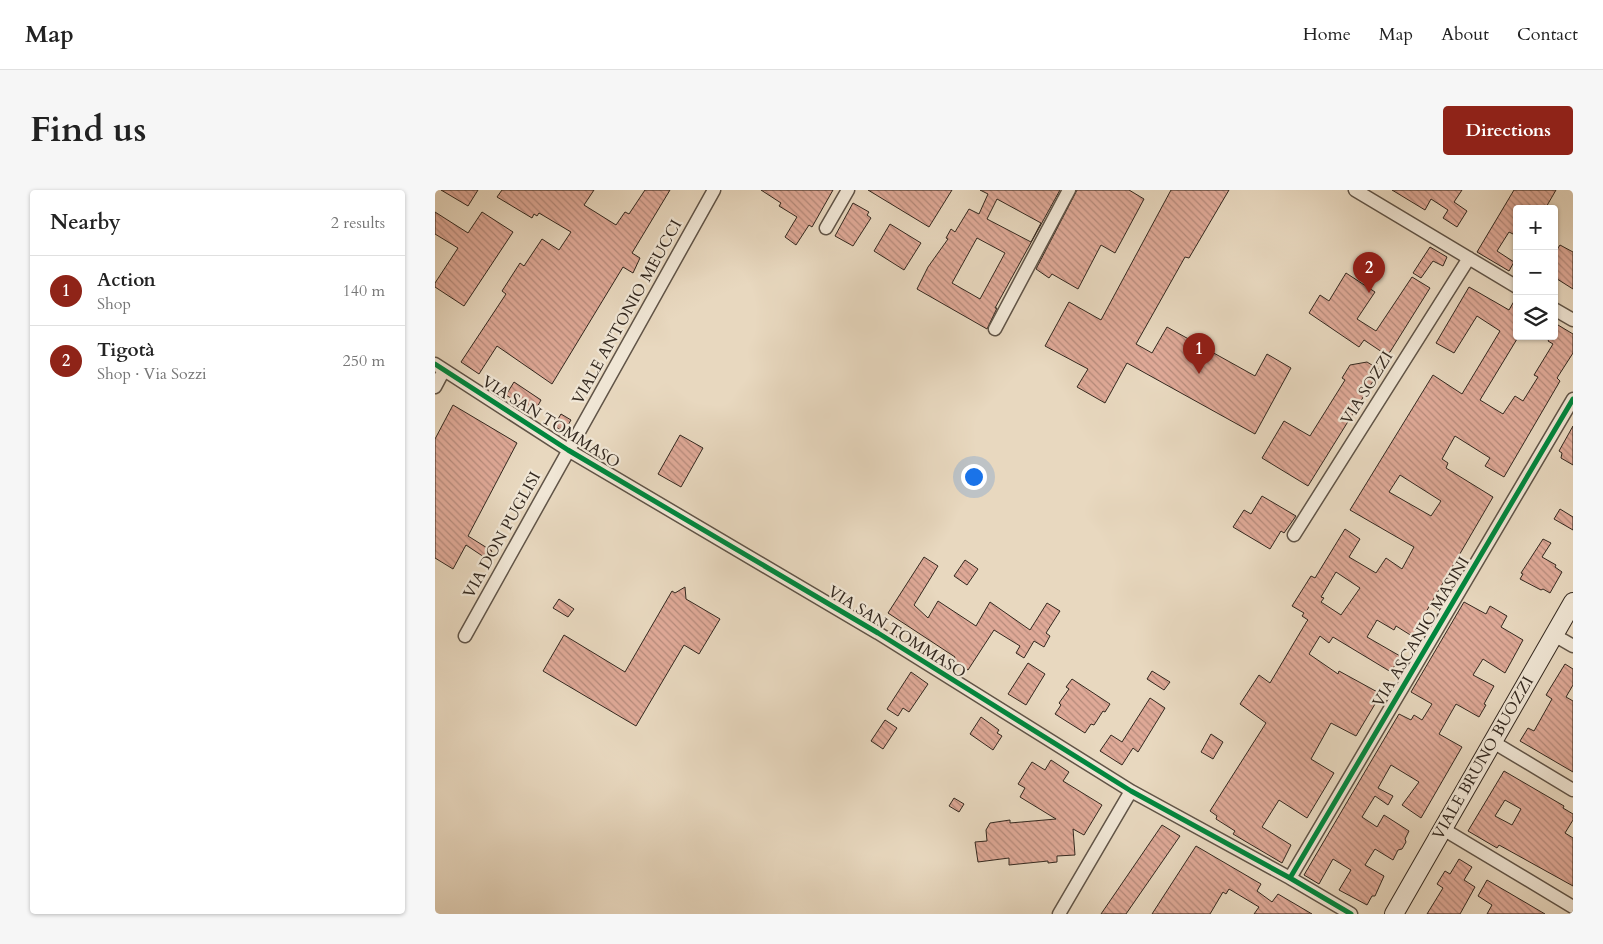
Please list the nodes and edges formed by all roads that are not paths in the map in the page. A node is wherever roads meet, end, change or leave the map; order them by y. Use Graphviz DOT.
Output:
graph roads {
  1 [pos="714,190"];
  2 [pos="848,190"];
  3 [pos="1069,190"];
  4 [pos="1355,190"];
  5 [pos="826,228"];
  6 [pos="1469,258"];
  7 [pos="1513,285"];
  8 [pos="1558,311"];
  9 [pos="1573,320"];
  10 [pos="995,330"];
  11 [pos="439,367"];
  12 [pos="435,387"];
  13 [pos="1573,399"];
  14 [pos="568,450"];
  15 [pos="1294,535"];
  16 [pos="1573,602"];
  17 [pos="1554,635"];
  18 [pos="465,636"];
  19 [pos="1573,646"];
  20 [pos="1493,742"];
  21 [pos="1573,790"];
  22 [pos="1131,791"];
  23 [pos="1443,829"];
  24 [pos="1290,878"];
  25 [pos="1573,907"];
  26 [pos="1059,914"];
  27 [pos="1351,914"];
  28 [pos="1393,914"];
  1 -- 14 [label="street, VIALE ANTONIO MEUCCI"];
  2 -- 5 [label="street"];
  3 -- 10 [label="street"];
  4 -- 6 [label="street"];
  6 -- 7 [label="street"];
  6 -- 15 [label="street, VIA SOZZI"];
  8 -- 9 [label="street"];
  11 -- 12 [label="street"];
  11 -- 14 [label="street, VIA SAN TOMMASO"];
  13 -- 24 [label="street, VIA ASCANIO MASINI"];
  14 -- 18 [label="street, VIA DON PUGLISI"];
  14 -- 22 [label="street, VIA SAN TOMMASO"];
  16 -- 17 [label="main road, VIALE BRUNO BUOZZI"];
  17 -- 19 [label="street"];
  17 -- 20 [label="main road, VIALE BRUNO BUOZZI"];
  20 -- 21 [label="street"];
  20 -- 23 [label="main road, VIALE BRUNO BUOZZI"];
  22 -- 24 [label="street, VIA SAN TOMMASO"];
  22 -- 26 [label="street"];
  23 -- 25 [label="street"];
  23 -- 28 [label="main road, VIALE BRUNO BUOZZI"];
  24 -- 27 [label="street, VIA SAN TOMMASO"];
}
